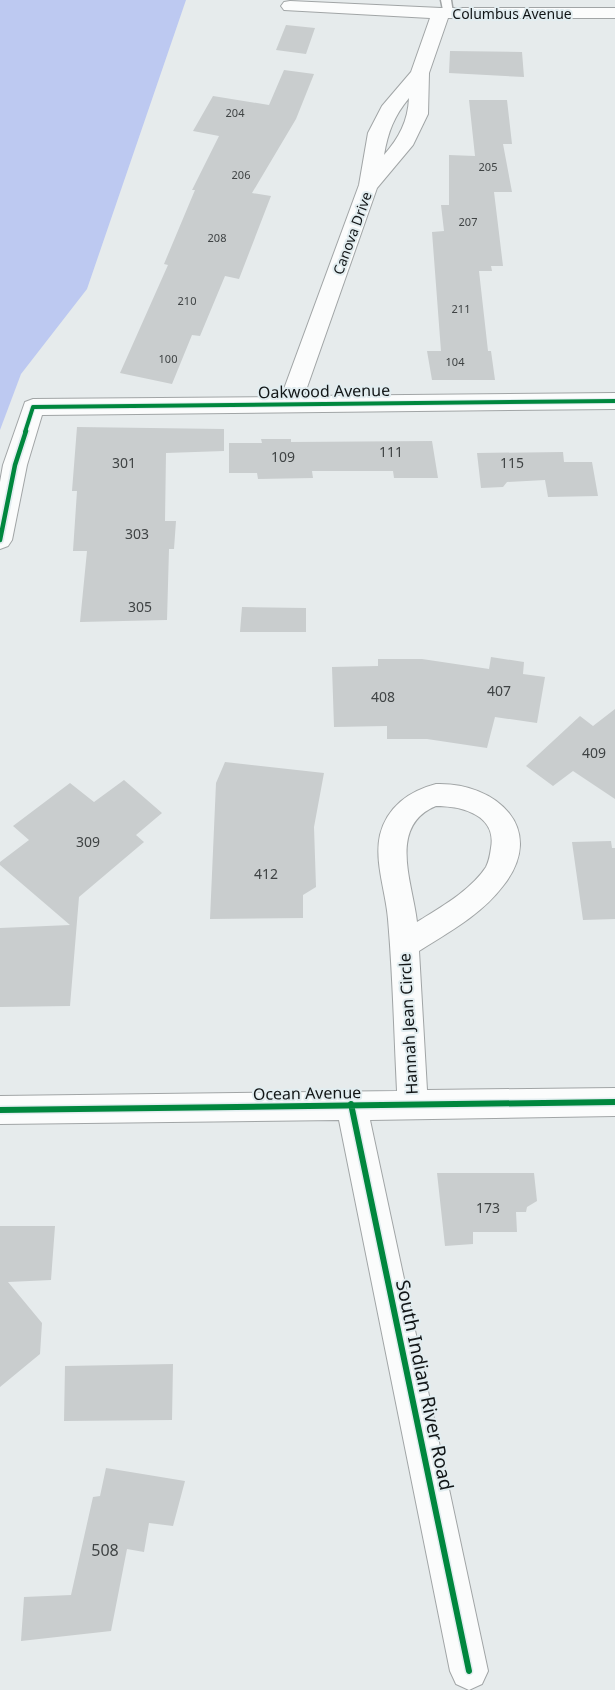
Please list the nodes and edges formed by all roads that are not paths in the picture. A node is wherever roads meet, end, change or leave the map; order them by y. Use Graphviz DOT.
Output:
graph roads {
  1 [pos="290,6"];
  2 [pos="410,6"];
  3 [pos="445,8"];
  4 [pos="615,13"];
  5 [pos="420,73"];
  6 [pos="368,187"];
  7 [pos="615,401"];
  8 [pos="290,404"];
  9 [pos="0,540"];
  10 [pos="404,945"];
  11 [pos="615,1102"];
  12 [pos="413,1103"];
  13 [pos="351,1104"];
  14 [pos="0,1110"];
  15 [pos="469,1671"];
  1 -- 2 [label="street, Columbus Avenue"];
  2 -- 3 [label="street, Columbus Avenue"];
  3 -- 4 [label="street, Columbus Avenue"];
  3 -- 5 [label="street, Canova Drive"];
  5 -- 6 [label="street"];
  5 -- 6 [label="street, Canova Drive"];
  6 -- 8 [label="street, Canova Drive"];
  7 -- 8 [label="street, Oakwood Avenue"];
  8 -- 9 [label="street, Oakwood Avenue"];
  10 -- 10 [label="street, Hannah Jean Circle"];
  10 -- 12 [label="street, Hannah Jean Circle"];
  11 -- 12 [label="street, Ocean Avenue"];
  12 -- 13 [label="street, Ocean Avenue"];
  13 -- 14 [label="street, Ocean Avenue"];
  13 -- 15 [label="street, South Indian River Road"];
}
